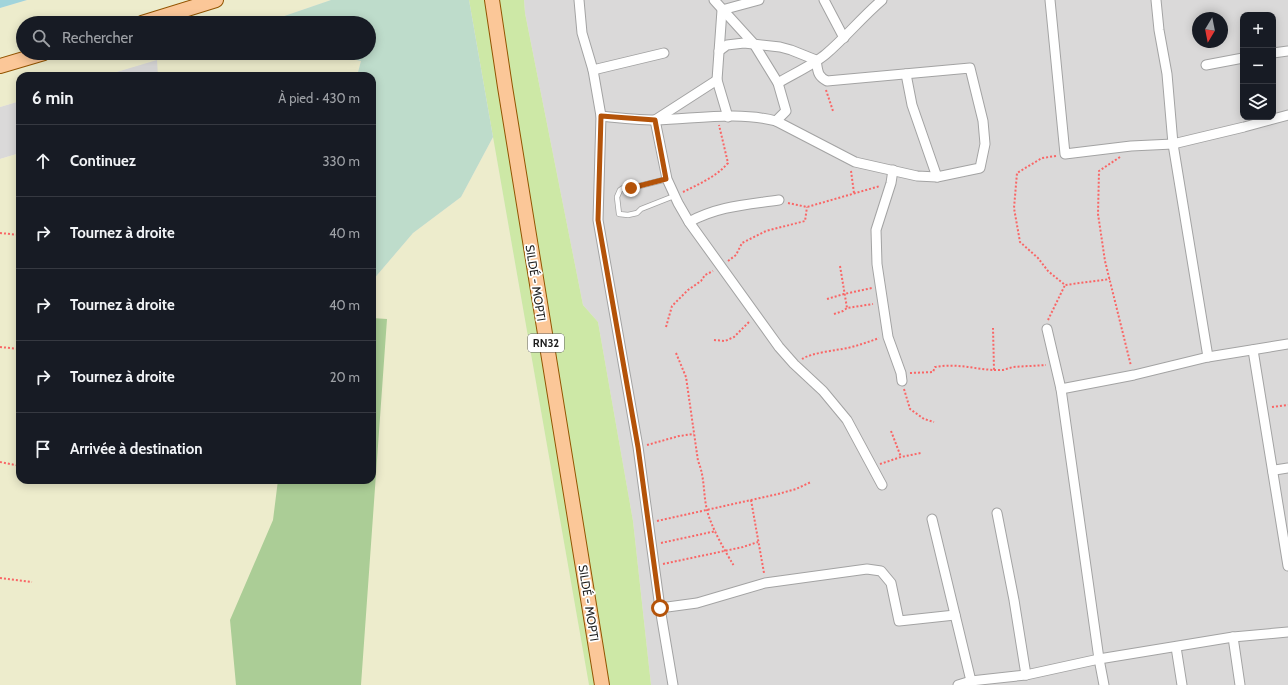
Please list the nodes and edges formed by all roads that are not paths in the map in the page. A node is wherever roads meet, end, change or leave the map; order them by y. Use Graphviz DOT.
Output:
graph roads {
  1 [pos="216,0"];
  2 [pos="492,0"];
  3 [pos="579,0"];
  4 [pos="714,0"];
  5 [pos="758,0"];
  6 [pos="824,0"];
  7 [pos="882,0"];
  8 [pos="1050,0"];
  9 [pos="1156,0"];
  10 [pos="722,10"];
  11 [pos="165,16"];
  12 [pos="844,38"];
  13 [pos="754,44"];
  14 [pos="719,51"];
  15 [pos="1288,51"];
  16 [pos="664,53"];
  17 [pos="1276,53"];
  18 [pos="1240,59"];
  19 [pos="20,60"];
  20 [pos="816,60"];
  21 [pos="1206,65"];
  22 [pos="0,66"];
  23 [pos="593,70"];
  24 [pos="906,74"];
  25 [pos="717,80"];
  26 [pos="778,83"];
  27 [pos="601,116"];
  28 [pos="1288,116"];
  29 [pos="728,117"];
  30 [pos="655,120"];
  31 [pos="776,121"];
  32 [pos="1173,144"];
  33 [pos="893,170"];
  34 [pos="936,177"];
  35 [pos="666,179"];
  36 [pos="674,196"];
  37 [pos="779,200"];
  38 [pos="689,222"];
  39 [pos="1047,329"];
  40 [pos="1288,344"];
  41 [pos="1253,350"];
  42 [pos="1208,357"];
  43 [pos="902,377"];
  44 [pos="1061,389"];
  45 [pos="1288,468"];
  46 [pos="1273,472"];
  47 [pos="882,485"];
  48 [pos="997,513"];
  49 [pos="932,519"];
  50 [pos="1288,566"];
  51 [pos="660,608"];
  52 [pos="955,615"];
  53 [pos="1288,632"];
  54 [pos="1233,637"];
  55 [pos="1176,647"];
  56 [pos="1099,660"];
  57 [pos="1026,676"];
  58 [pos="971,681"];
  59 [pos="1005,681"];
  60 [pos="602,685"];
  61 [pos="673,685"];
  62 [pos="958,685"];
  63 [pos="1104,685"];
  64 [pos="1182,685"];
  65 [pos="1240,685"];
  1 -- 11 [label="main road"];
  2 -- 60 [label="main road, SILDÉ - MOPTI / RN32"];
  3 -- 23 [label="street"];
  4 -- 10 [label="street"];
  5 -- 10 [label="street"];
  6 -- 12 [label="street"];
  7 -- 12 [label="street"];
  8 -- 32 [label="street"];
  9 -- 32 [label="street"];
  10 -- 13 [label="street"];
  10 -- 14 [label="street"];
  12 -- 20 [label="street"];
  13 -- 14 [label="street"];
  13 -- 20 [label="street"];
  13 -- 26 [label="street"];
  14 -- 25 [label="street"];
  15 -- 17 [label="street"];
  16 -- 23 [label="street"];
  18 -- 21 [label="street"];
  19 -- 22 [label="main road"];
  20 -- 24 [label="street"];
  20 -- 26 [label="street"];
  23 -- 27 [label="street"];
  24 -- 34 [label="street"];
  24 -- 34 [label="street"];
  25 -- 29 [label="street"];
  25 -- 30 [label="street"];
  26 -- 31 [label="street"];
  27 -- 30 [label="street"];
  27 -- 51 [label="street"];
  28 -- 32 [label="street"];
  29 -- 30 [label="street"];
  29 -- 31 [label="street"];
  30 -- 35 [label="street"];
  31 -- 33 [label="street"];
  32 -- 42 [label="street"];
  33 -- 34 [label="street"];
  33 -- 43 [label="street"];
  35 -- 36 [label="street"];
  35 -- 36 [label="lane"];
  36 -- 38 [label="street"];
  37 -- 38 [label="street"];
  38 -- 47 [label="street"];
  39 -- 44 [label="street"];
  40 -- 41 [label="street"];
  41 -- 42 [label="street"];
  41 -- 46 [label="street"];
  42 -- 44 [label="street"];
  44 -- 56 [label="street"];
  45 -- 46 [label="street"];
  46 -- 50 [label="street"];
  48 -- 57 [label="street"];
  49 -- 52 [label="street"];
  51 -- 52 [label="street"];
  51 -- 61 [label="street"];
  52 -- 58 [label="street"];
  53 -- 54 [label="street"];
  54 -- 55 [label="street"];
  54 -- 65 [label="street"];
  55 -- 56 [label="street"];
  55 -- 64 [label="street"];
  56 -- 57 [label="street"];
  56 -- 63 [label="street"];
  57 -- 59 [label="street"];
  58 -- 59 [label="street"];
  58 -- 62 [label="street"];
}
